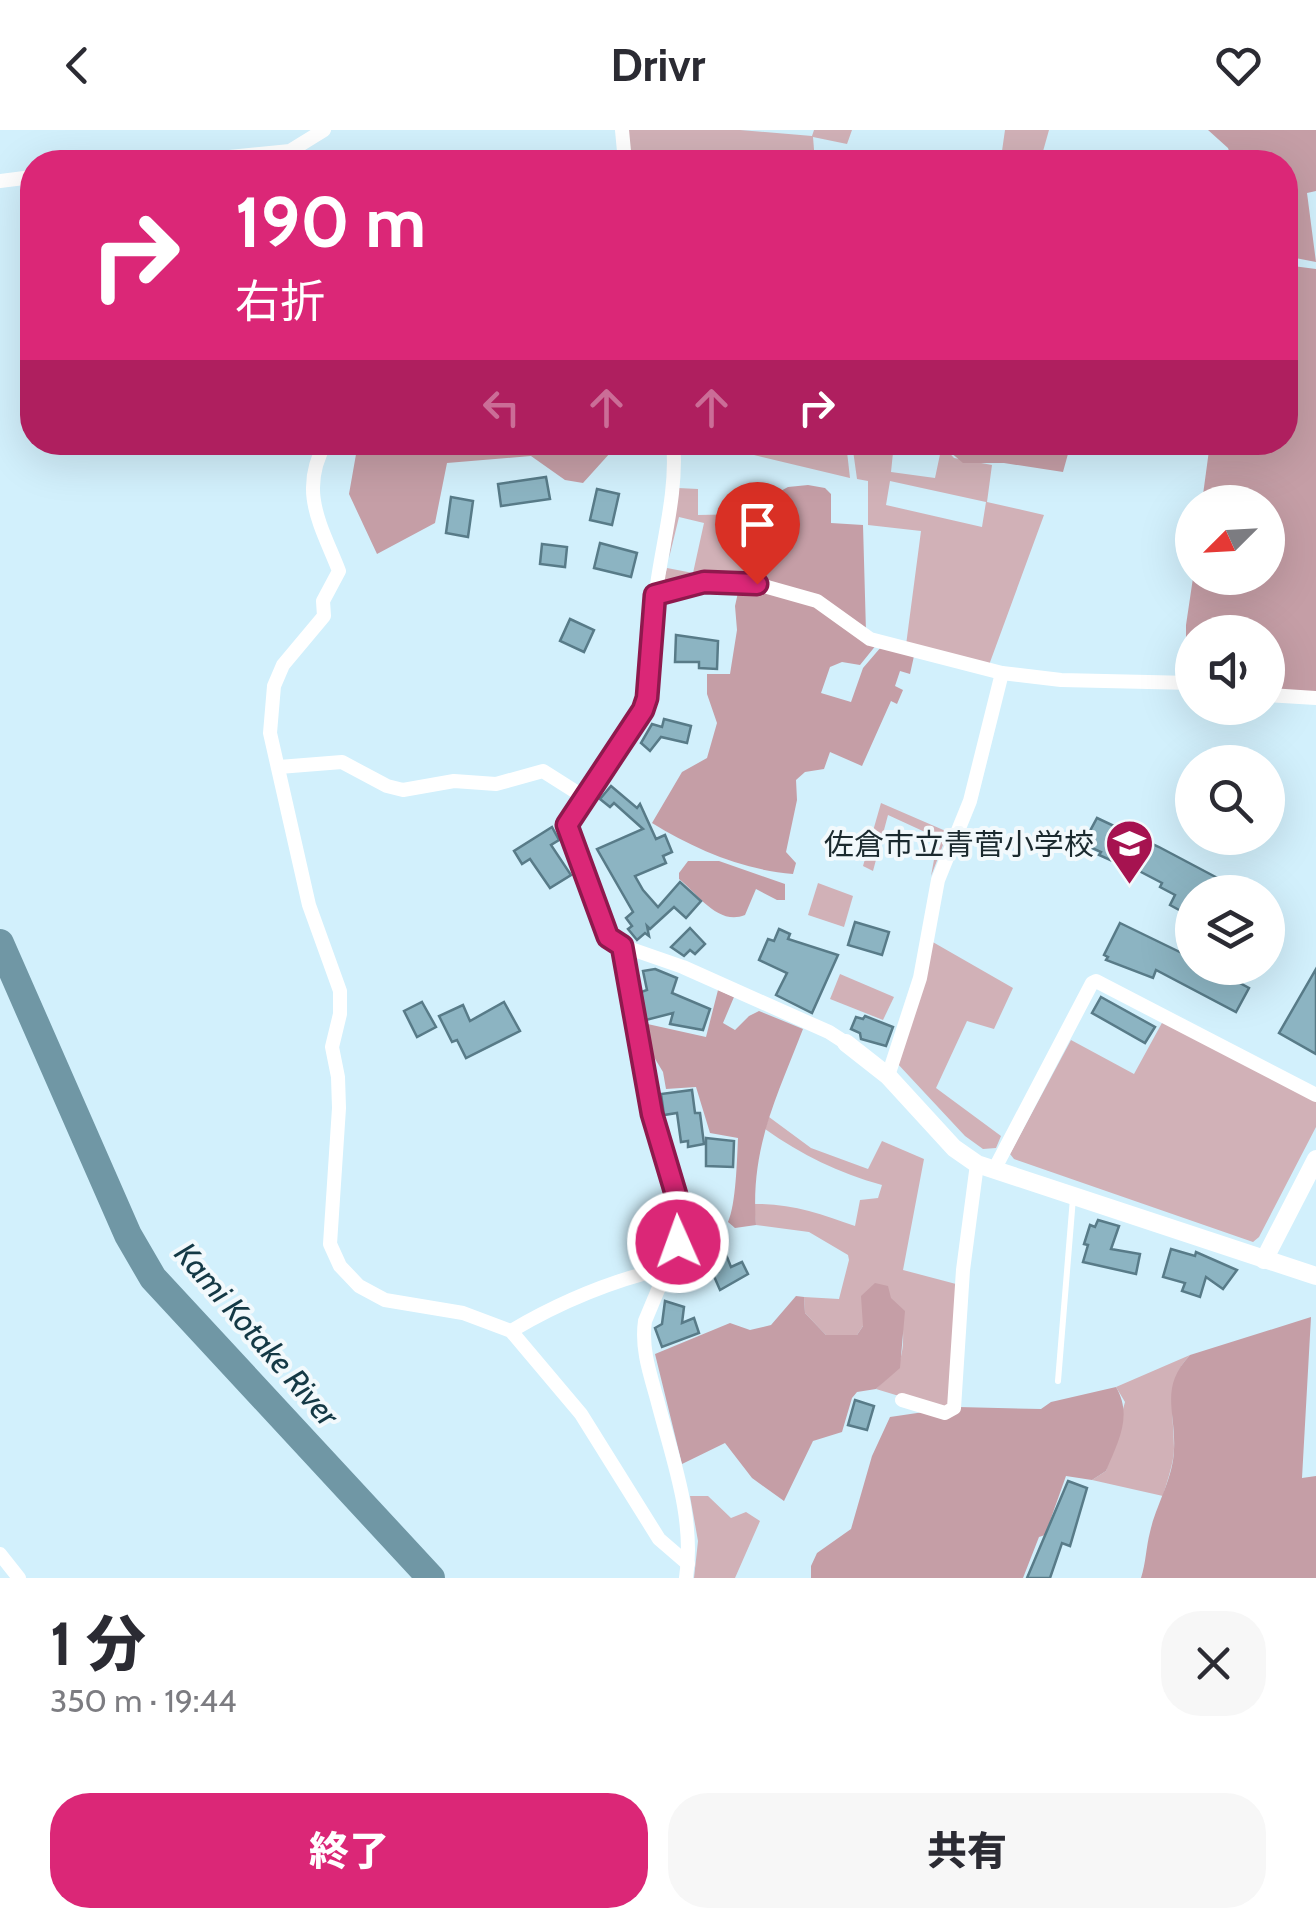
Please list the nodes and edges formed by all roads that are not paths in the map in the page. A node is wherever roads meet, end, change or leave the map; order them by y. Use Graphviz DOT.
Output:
graph roads {
  1 [pos="324,130"];
  2 [pos="300,150"];
  3 [pos="320,455"];
  4 [pos="672,455"];
  5 [pos="655,595"];
  6 [pos="1002,673"];
  7 [pos="1175,683"];
  8 [pos="1285,697"];
  9 [pos="1316,698"];
  10 [pos="279,767"];
  11 [pos="584,797"];
  12 [pos="622,946"];
  13 [pos="846,1043"];
  14 [pos="888,1076"];
  15 [pos="1316,1095"];
  16 [pos="1316,1160"];
  17 [pos="986,1167"];
  18 [pos="1074,1197"];
  19 [pos="1264,1260"];
  20 [pos="666,1268"];
  21 [pos="1316,1276"];
  22 [pos="510,1331"];
  23 [pos="1058,1381"];
  24 [pos="902,1400"];
  25 [pos="0,1554"];
  26 [pos="687,1571"];
  27 [pos="19,1578"];
  1 -- 2 [label="street"];
  3 -- 10 [label="street"];
  4 -- 5 [label="street"];
  5 -- 6 [label="street"];
  5 -- 11 [label="street"];
  6 -- 7 [label="street"];
  6 -- 14 [label="street"];
  8 -- 9 [label="street"];
  10 -- 11 [label="street"];
  10 -- 22 [label="street"];
  11 -- 12 [label="street"];
  12 -- 13 [label="street"];
  12 -- 20 [label="street"];
  13 -- 14 [label="street"];
  14 -- 17 [label="street"];
  15 -- 17 [label="street"];
  16 -- 19 [label="street"];
  17 -- 18 [label="street"];
  17 -- 24 [label="street"];
  18 -- 19 [label="street"];
  18 -- 23 [label="lane"];
  19 -- 21 [label="street"];
  20 -- 22 [label="street"];
  20 -- 26 [label="street"];
  22 -- 26 [label="street"];
  25 -- 27 [label="street"];
}
